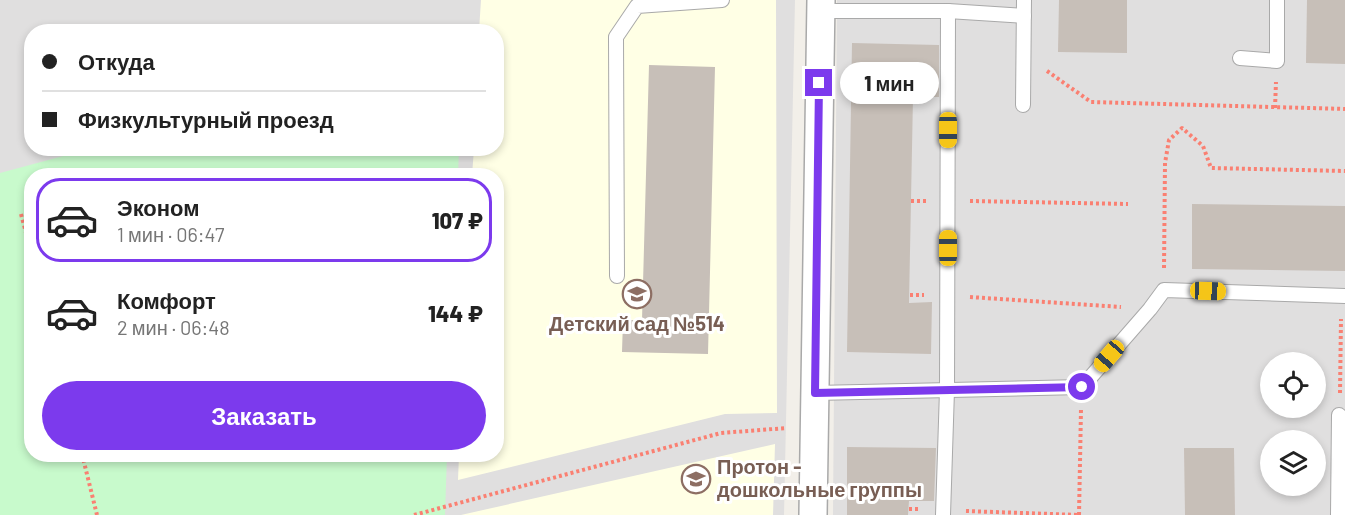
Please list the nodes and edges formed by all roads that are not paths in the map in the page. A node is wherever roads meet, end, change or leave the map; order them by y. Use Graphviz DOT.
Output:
graph roads {
  1 [pos="722,0"];
  2 [pos="1024,0"];
  3 [pos="1278,0"];
  4 [pos="821,6"];
  5 [pos="948,11"];
  6 [pos="1024,16"];
  7 [pos="1240,58"];
  8 [pos="1023,105"];
  9 [pos="617,276"];
  10 [pos="1343,296"];
  11 [pos="947,390"];
  12 [pos="815,393"];
  13 [pos="1339,415"];
  14 [pos="943,513"];
  15 [pos="813,515"];
  16 [pos="1338,515"];
  1 -- 9 [label="lane"];
  2 -- 6 [label="lane"];
  3 -- 7 [label="lane"];
  4 -- 5 [label="lane"];
  4 -- 12 [label="street"];
  5 -- 6 [label="lane"];
  5 -- 11 [label="lane"];
  6 -- 8 [label="lane"];
  10 -- 11 [label="lane"];
  11 -- 12 [label="lane"];
  11 -- 14 [label="lane"];
  12 -- 15 [label="street"];
  13 -- 16 [label="lane"];
}
